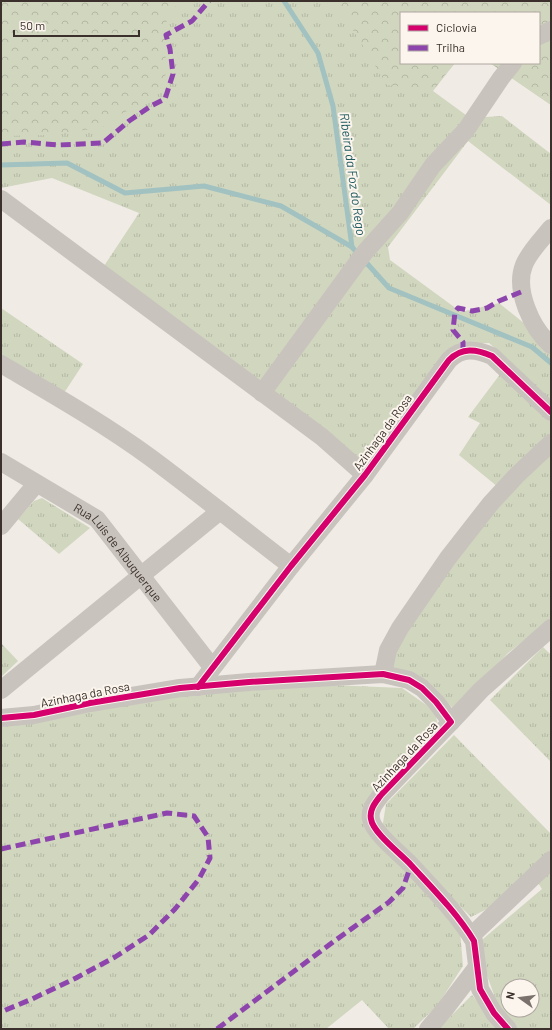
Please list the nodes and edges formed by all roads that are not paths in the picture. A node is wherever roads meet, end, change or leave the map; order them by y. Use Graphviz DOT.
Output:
graph roads {
  1 [pos="551,30"];
  2 [pos="540,36"];
  3 [pos="512,64"];
  4 [pos="1,199"];
  5 [pos="551,228"];
  6 [pos="551,345"];
  7 [pos="1,364"];
  8 [pos="262,393"];
  9 [pos="551,412"];
  10 [pos="551,444"];
  11 [pos="1,462"];
  12 [pos="365,475"];
  13 [pos="36,484"];
  14 [pos="220,512"];
  15 [pos="1,526"];
  16 [pos="291,566"];
  17 [pos="140,576"];
  18 [pos="551,628"];
  19 [pos="212,667"];
  20 [pos="383,674"];
  21 [pos="198,687"];
  22 [pos="1,690"];
  23 [pos="1,718"];
  24 [pos="451,722"];
  25 [pos="551,860"];
  26 [pos="471,936"];
  27 [pos="476,967"];
  28 [pos="428,1029"];
  29 [pos="508,1029"];
  1 -- 2 [label="street"];
  3 -- 8 [label="street"];
  4 -- 8 [label="street"];
  5 -- 6 [label="street"];
  7 -- 14 [label="street"];
  8 -- 12 [label="street"];
  9 -- 12 [label="street, Azinhaga da Rosa"];
  10 -- 20 [label="street"];
  11 -- 13 [label="street, Rua Luís de Albuquerque"];
  12 -- 16 [label="street, Azinhaga da Rosa"];
  13 -- 15 [label="street"];
  13 -- 17 [label="street, Rua Luís de Albuquerque"];
  14 -- 16 [label="street"];
  14 -- 17 [label="street"];
  16 -- 19 [label="street, Azinhaga da Rosa"];
  17 -- 19 [label="street, Rua Luís de Albuquerque"];
  17 -- 22 [label="street"];
  18 -- 24 [label="street"];
  19 -- 21 [label="street, Azinhaga da Rosa"];
  20 -- 21 [label="street, Azinhaga da Rosa"];
  20 -- 24 [label="street, Azinhaga da Rosa"];
  21 -- 23 [label="street, Azinhaga da Rosa"];
  24 -- 26 [label="street, Azinhaga da Rosa"];
  25 -- 26 [label="street"];
  26 -- 27 [label="street, Azinhaga da Rosa"];
  27 -- 28 [label="street"];
  27 -- 29 [label="street, Azinhaga da Rosa"];
}
